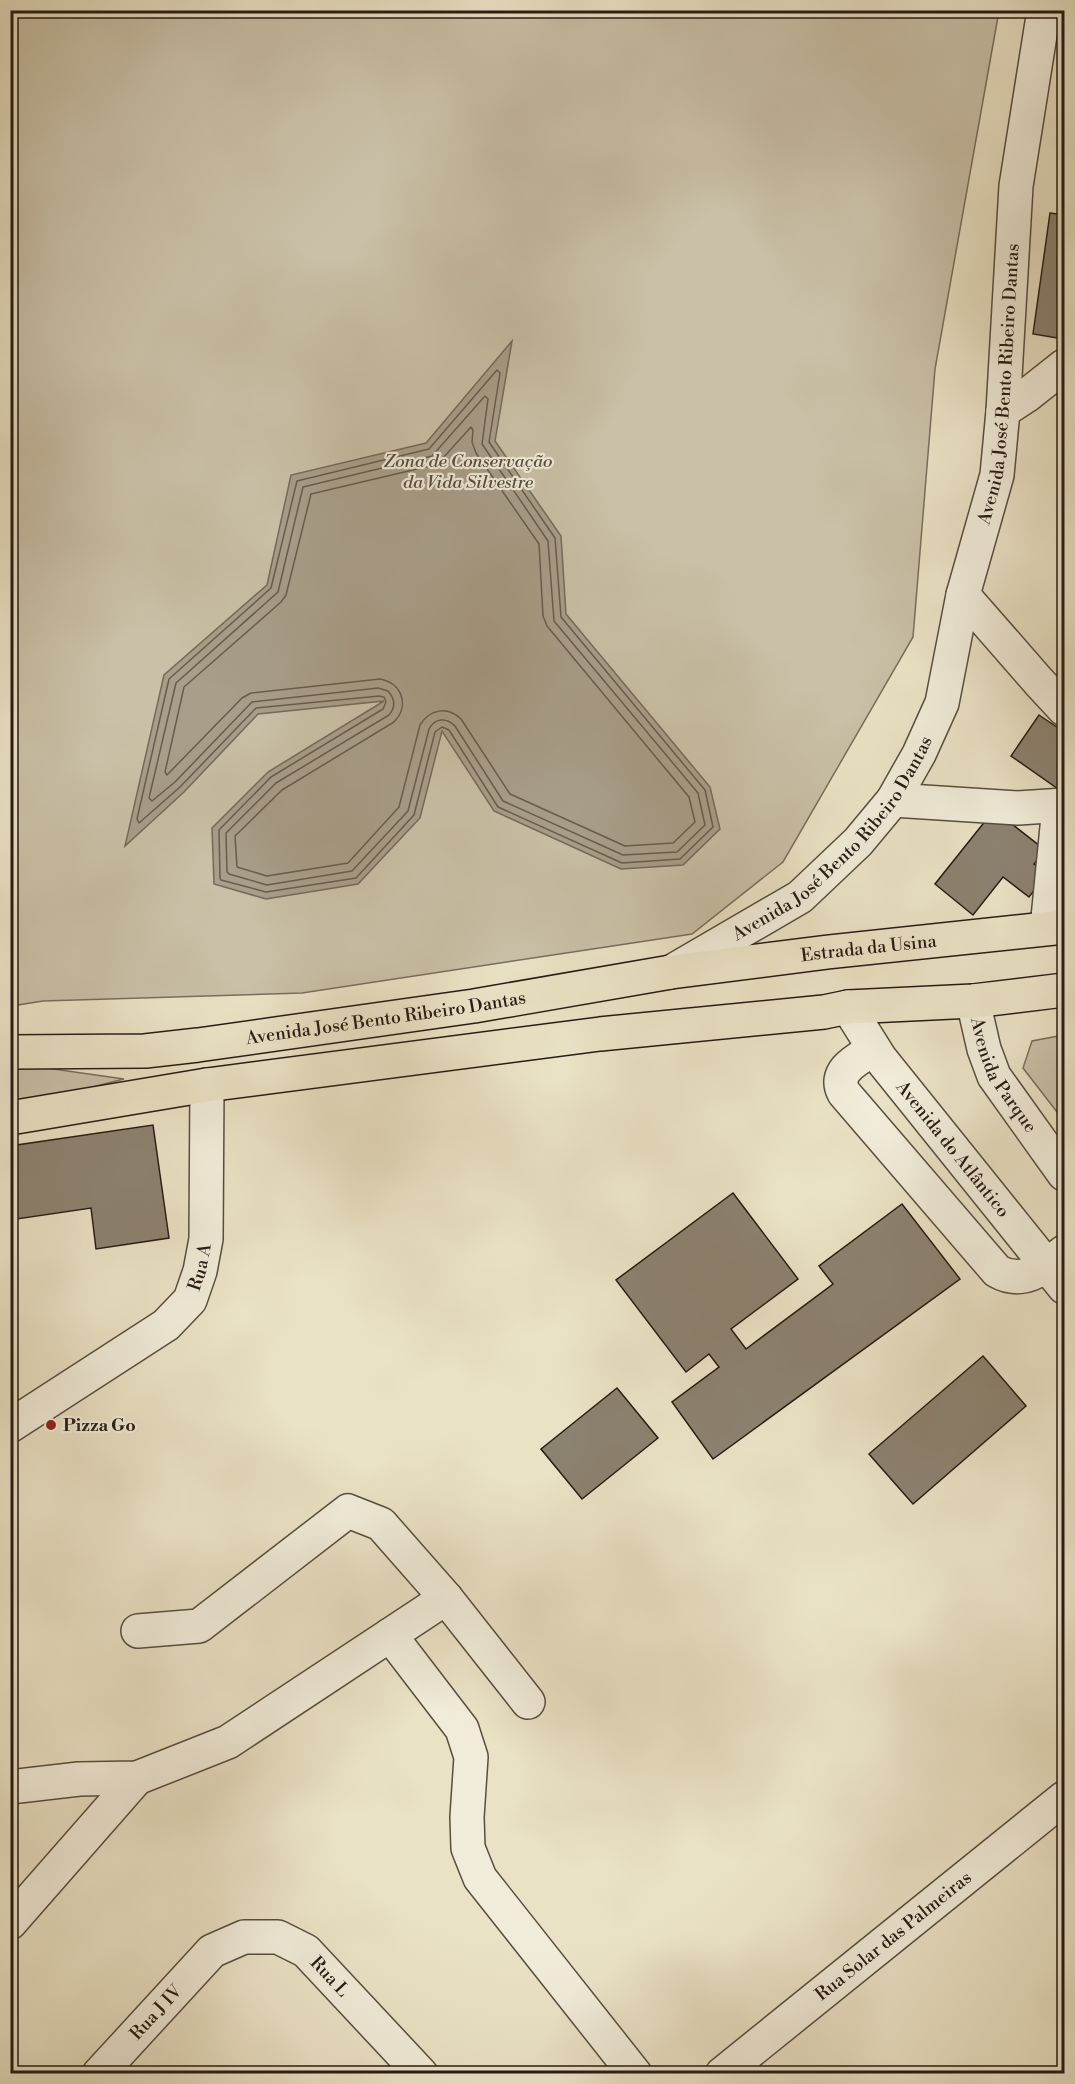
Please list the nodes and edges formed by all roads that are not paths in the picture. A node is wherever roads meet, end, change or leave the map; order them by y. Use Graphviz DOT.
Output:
graph roads {
  1 [pos="1044,10"];
  2 [pos="1065,366"];
  3 [pos="1003,411"];
  4 [pos="963,594"];
  5 [pos="1065,710"];
  6 [pos="893,800"];
  7 [pos="1062,806"];
  8 [pos="1056,928"];
  9 [pos="671,972"];
  10 [pos="1065,990"];
  11 [pos="973,1001"];
  12 [pos="848,1007"];
  13 [pos="874,1049"];
  14 [pos="10,1052"];
  15 [pos="207,1085"];
  16 [pos="10,1118"];
  17 [pos="958,1155"];
  18 [pos="1065,1174"];
  19 [pos="923,1183"];
  20 [pos="1059,1268"];
  21 [pos="10,1426"];
  22 [pos="446,1598"];
  23 [pos="138,1630"];
  24 [pos="390,1635"];
  25 [pos="528,1702"];
  26 [pos="137,1778"];
  27 [pos="10,1787"];
  28 [pos="1065,1798"];
  29 [pos="10,1923"];
  30 [pos="213,1951"];
  31 [pos="99,2073"];
  32 [pos="421,2073"];
  33 [pos="635,2073"];
  34 [pos="722,2073"];
  1 -- 3 [label="street, Avenida José Bento Ribeiro Dantas"];
  2 -- 3 [label="street"];
  3 -- 4 [label="street, Avenida José Bento Ribeiro Dantas"];
  4 -- 5 [label="street"];
  4 -- 6 [label="street, Avenida José Bento Ribeiro Dantas"];
  6 -- 7 [label="street"];
  6 -- 9 [label="street, Avenida José Bento Ribeiro Dantas"];
  7 -- 8 [label="street"];
  8 -- 9 [label="main road, Estrada da Usina"];
  9 -- 14 [label="main road, Avenida José Bento Ribeiro Dantas"];
  10 -- 11 [label="main road"];
  11 -- 12 [label="main road"];
  11 -- 18 [label="street, Avenida Parque"];
  12 -- 13 [label="street, Avenida do Atlântico"];
  12 -- 15 [label="main road"];
  13 -- 17 [label="street, Avenida do Atlântico"];
  13 -- 19 [label="street"];
  15 -- 16 [label="main road"];
  15 -- 21 [label="street, Rua A"];
  17 -- 19 [label="street"];
  17 -- 20 [label="street, Avenida do Atlântico"];
  19 -- 20 [label="street"];
  22 -- 23 [label="street"];
  22 -- 24 [label="street"];
  22 -- 25 [label="street"];
  24 -- 26 [label="street"];
  24 -- 33 [label="street"];
  26 -- 27 [label="street"];
  26 -- 29 [label="street"];
  28 -- 34 [label="street, Rua Solar das Palmeiras"];
  30 -- 31 [label="street, Rua J IV"];
  30 -- 32 [label="street, Rua L"];
}
